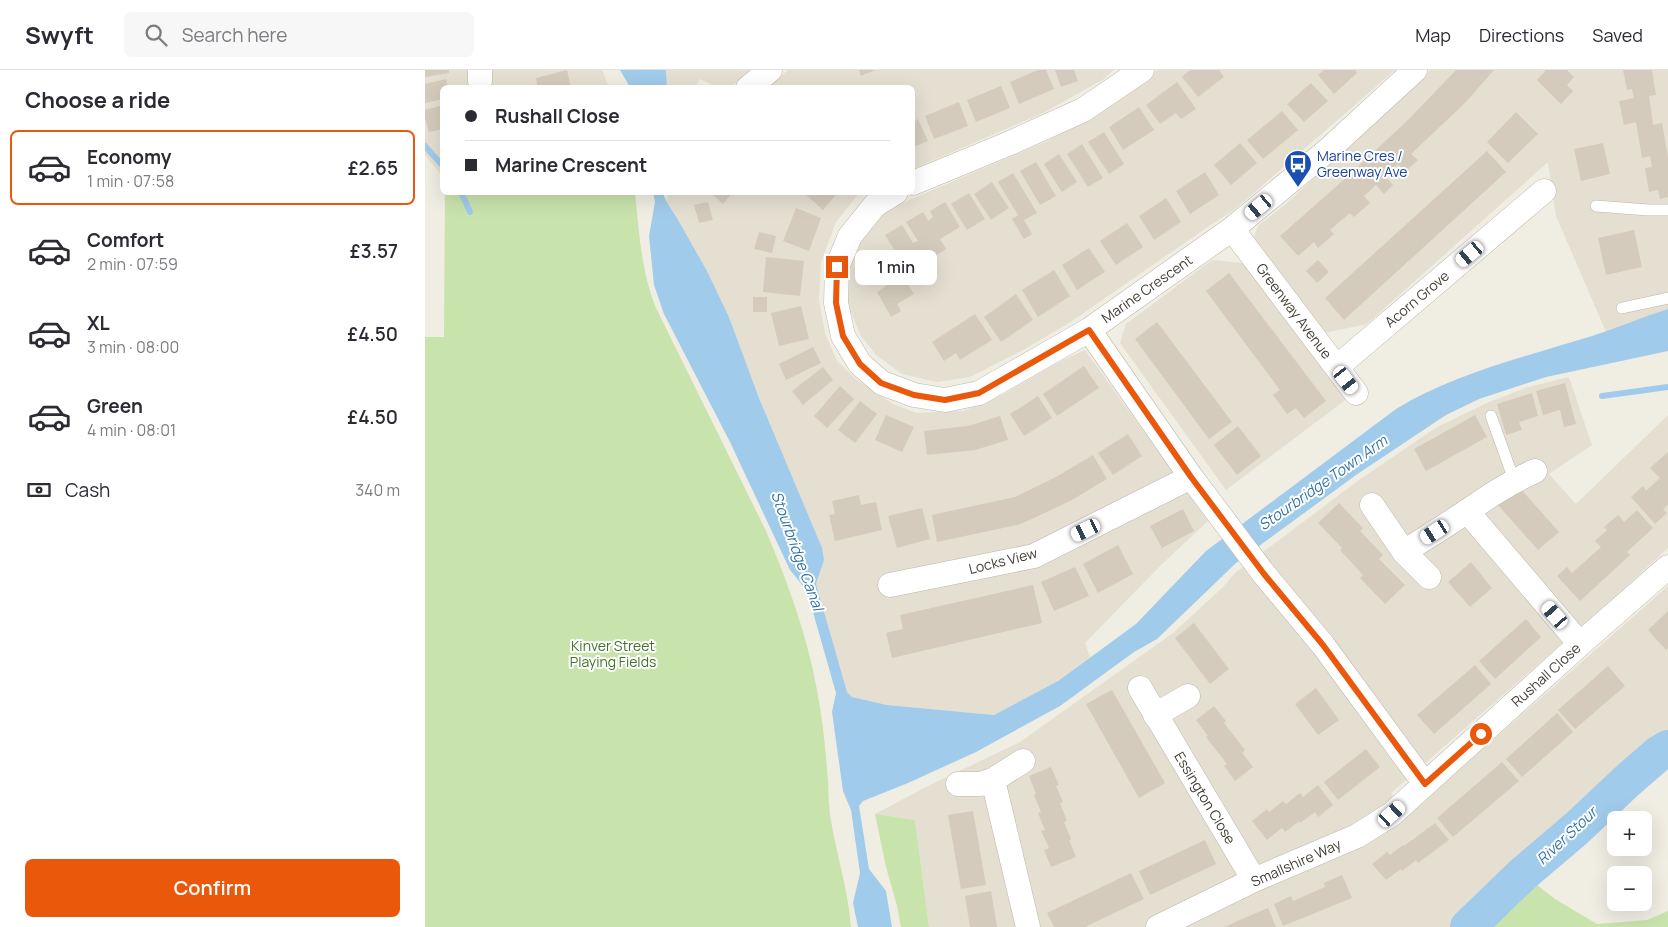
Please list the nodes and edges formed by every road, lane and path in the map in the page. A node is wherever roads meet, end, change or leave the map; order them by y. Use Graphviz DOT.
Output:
graph roads {
  1 [pos="770,70"];
  2 [pos="1141,70"];
  3 [pos="1415,70"];
  4 [pos="752,85"];
  5 [pos="915,182"];
  6 [pos="1544,191"];
  7 [pos="891,195"];
  8 [pos="1596,206"];
  9 [pos="1668,210"];
  10 [pos="1232,229"];
  11 [pos="1668,298"];
  12 [pos="1622,308"];
  13 [pos="1089,330"];
  14 [pos="1337,367"];
  15 [pos="1356,393"];
  16 [pos="1491,416"];
  17 [pos="1525,476"];
  18 [pos="1191,477"];
  19 [pos="1372,505"];
  20 [pos="1467,511"];
  21 [pos="1404,552"];
  22 [pos="1668,567"];
  23 [pos="1429,578"];
  24 [pos="890,585"];
  25 [pos="1580,644"];
  26 [pos="1140,688"];
  27 [pos="1188,696"];
  28 [pos="1155,715"];
  29 [pos="1023,761"];
  30 [pos="993,780"];
  31 [pos="958,784"];
  32 [pos="1425,784"];
  33 [pos="1255,880"];
  34 [pos="1028,927"];
  35 [pos="1158,927"];
  1 -- 4 [label="street"];
  2 -- 5 [label="street"];
  3 -- 10 [label="street, Marine Crescent"];
  6 -- 14 [label="street, Acorn Grove"];
  7 -- 13 [label="street, Marine Crescent"];
  8 -- 9 [label="lane"];
  10 -- 13 [label="street, Marine Crescent"];
  10 -- 14 [label="street, Greenway Avenue"];
  11 -- 12 [label="lane"];
  13 -- 18 [label="street"];
  14 -- 15 [label="street, Greenway Avenue"];
  16 -- 17 [label="lane"];
  17 -- 20 [label="street"];
  18 -- 24 [label="street, Locks View"];
  18 -- 32 [label="street"];
  19 -- 21 [label="street"];
  20 -- 21 [label="street"];
  20 -- 25 [label="street"];
  21 -- 23 [label="street"];
  22 -- 25 [label="street, Rushall Close"];
  25 -- 32 [label="street, Rushall Close"];
  26 -- 28 [label="street, Essington Close"];
  27 -- 28 [label="street"];
  28 -- 33 [label="street, Essington Close"];
  29 -- 30 [label="street"];
  30 -- 31 [label="street"];
  30 -- 34 [label="street"];
  32 -- 33 [label="street, Smallshire Way"];
  33 -- 35 [label="street, Smallshire Way"];
}
